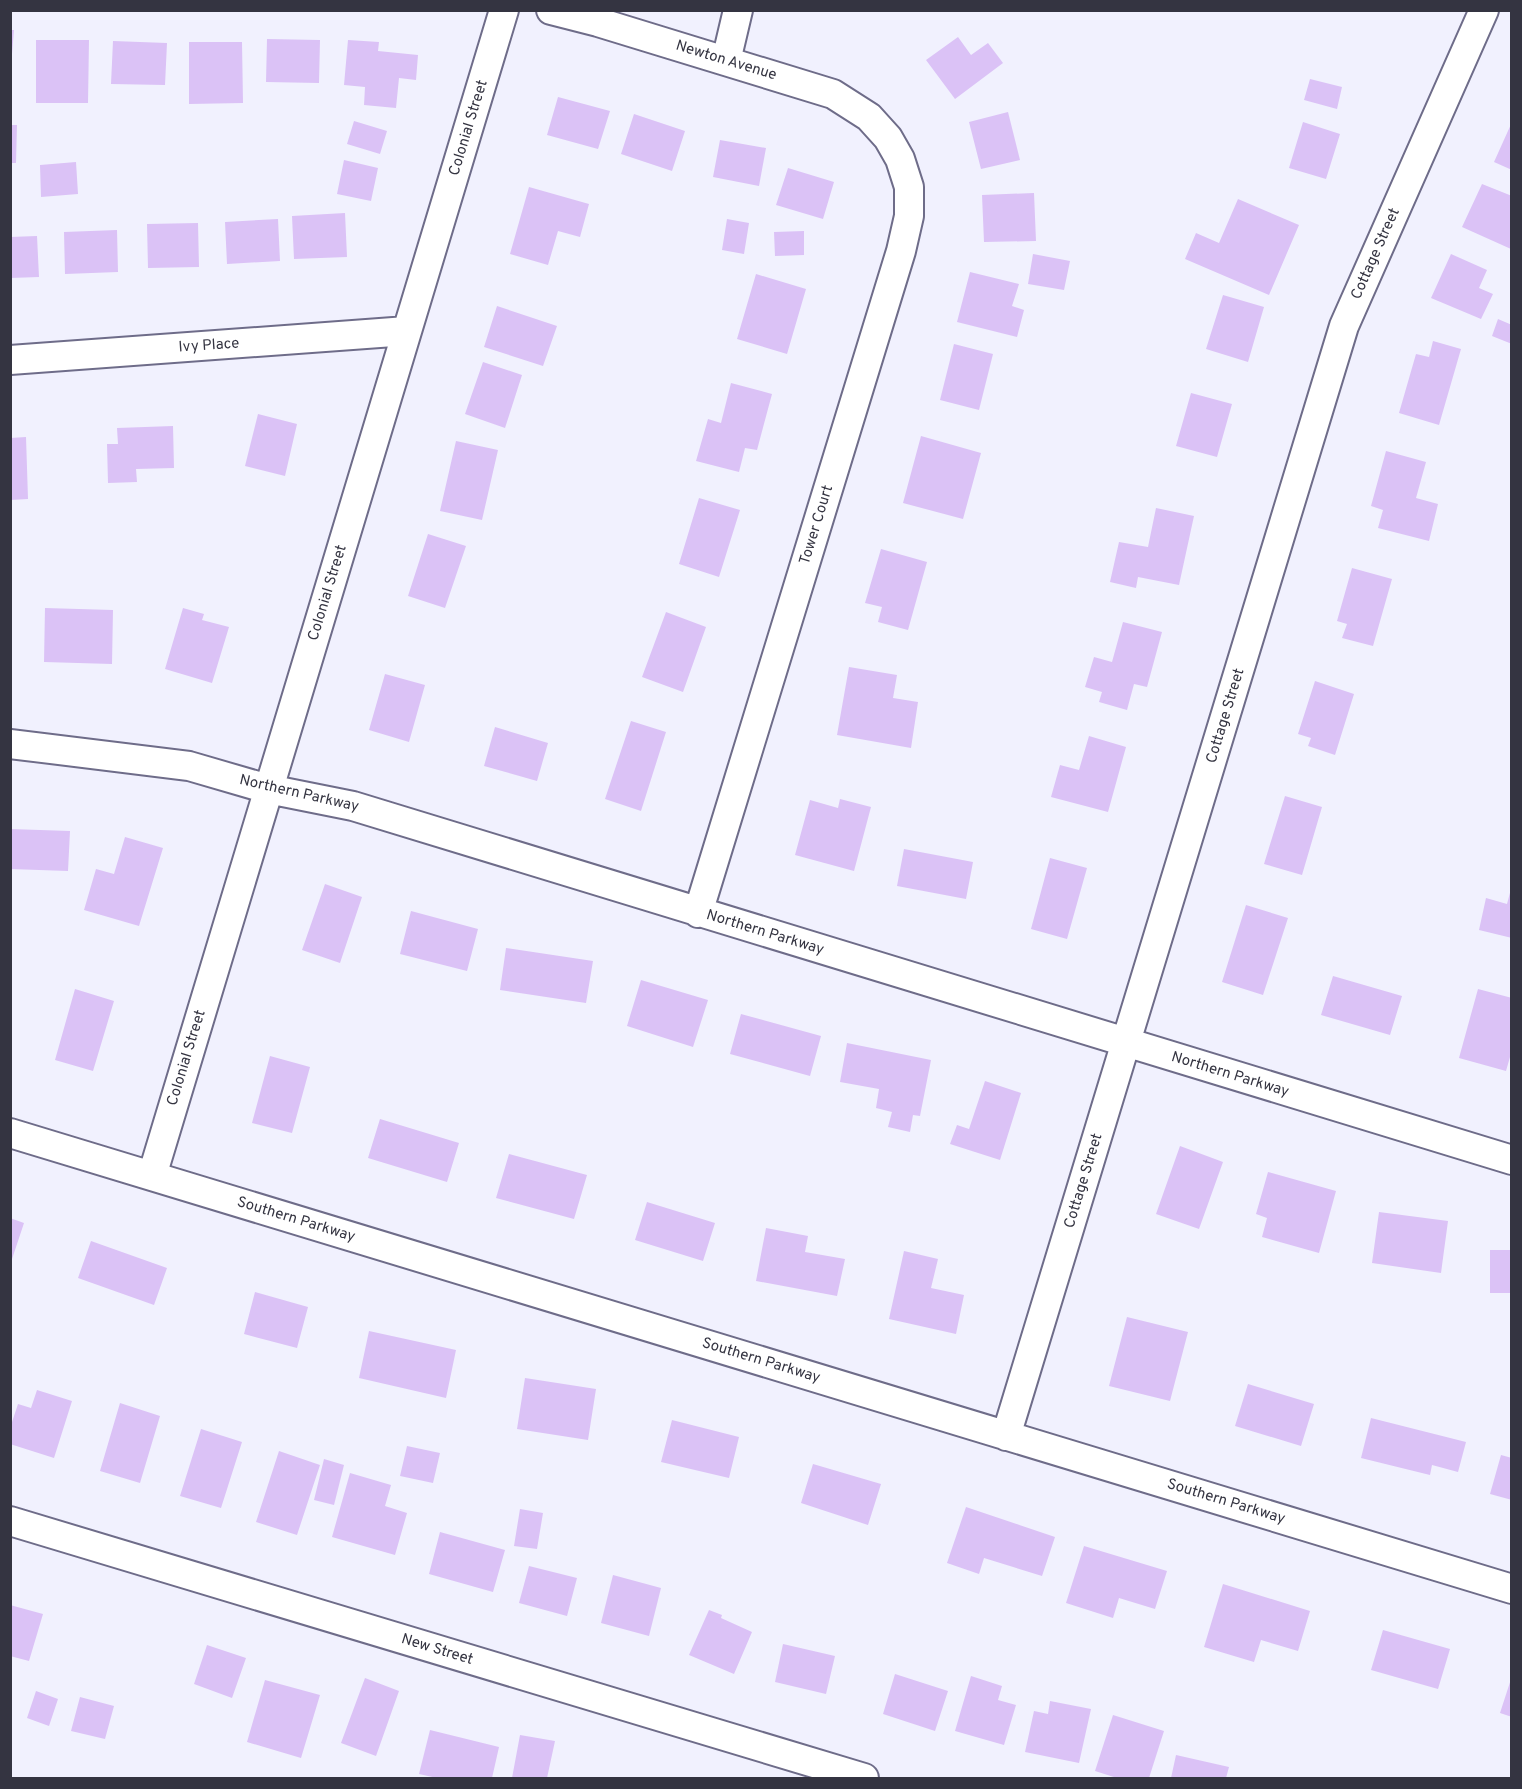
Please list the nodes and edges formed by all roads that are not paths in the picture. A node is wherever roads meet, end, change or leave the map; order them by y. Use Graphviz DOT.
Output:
graph roads {
  1 [pos="504,10"];
  2 [pos="550,10"];
  3 [pos="738,10"];
  4 [pos="1484,10"];
  5 [pos="726,61"];
  6 [pos="888,138"];
  7 [pos="406,331"];
  8 [pos="10,360"];
  9 [pos="10,744"];
  10 [pos="268,789"];
  11 [pos="698,913"];
  12 [pos="1126,1043"];
  13 [pos="10,1132"];
  14 [pos="1512,1160"];
  15 [pos="152,1176"];
  16 [pos="1006,1436"];
  17 [pos="10,1521"];
  18 [pos="1512,1589"];
  19 [pos="864,1779"];
  1 -- 7 [label="street, Colonial Street"];
  2 -- 5 [label="street, Newton Avenue"];
  3 -- 5 [label="street"];
  4 -- 12 [label="street, Cottage Street"];
  5 -- 6 [label="street, Newton Avenue"];
  6 -- 11 [label="street, Tower Court"];
  7 -- 8 [label="street, Ivy Place"];
  7 -- 10 [label="street, Colonial Street"];
  9 -- 10 [label="street, Northern Parkway"];
  10 -- 11 [label="street, Northern Parkway"];
  10 -- 15 [label="street, Colonial Street"];
  11 -- 12 [label="street, Northern Parkway"];
  12 -- 14 [label="street, Northern Parkway"];
  12 -- 16 [label="street, Cottage Street"];
  13 -- 15 [label="street, Southern Parkway"];
  15 -- 16 [label="street, Southern Parkway"];
  16 -- 18 [label="street, Southern Parkway"];
  17 -- 19 [label="street, New Street"];
}
